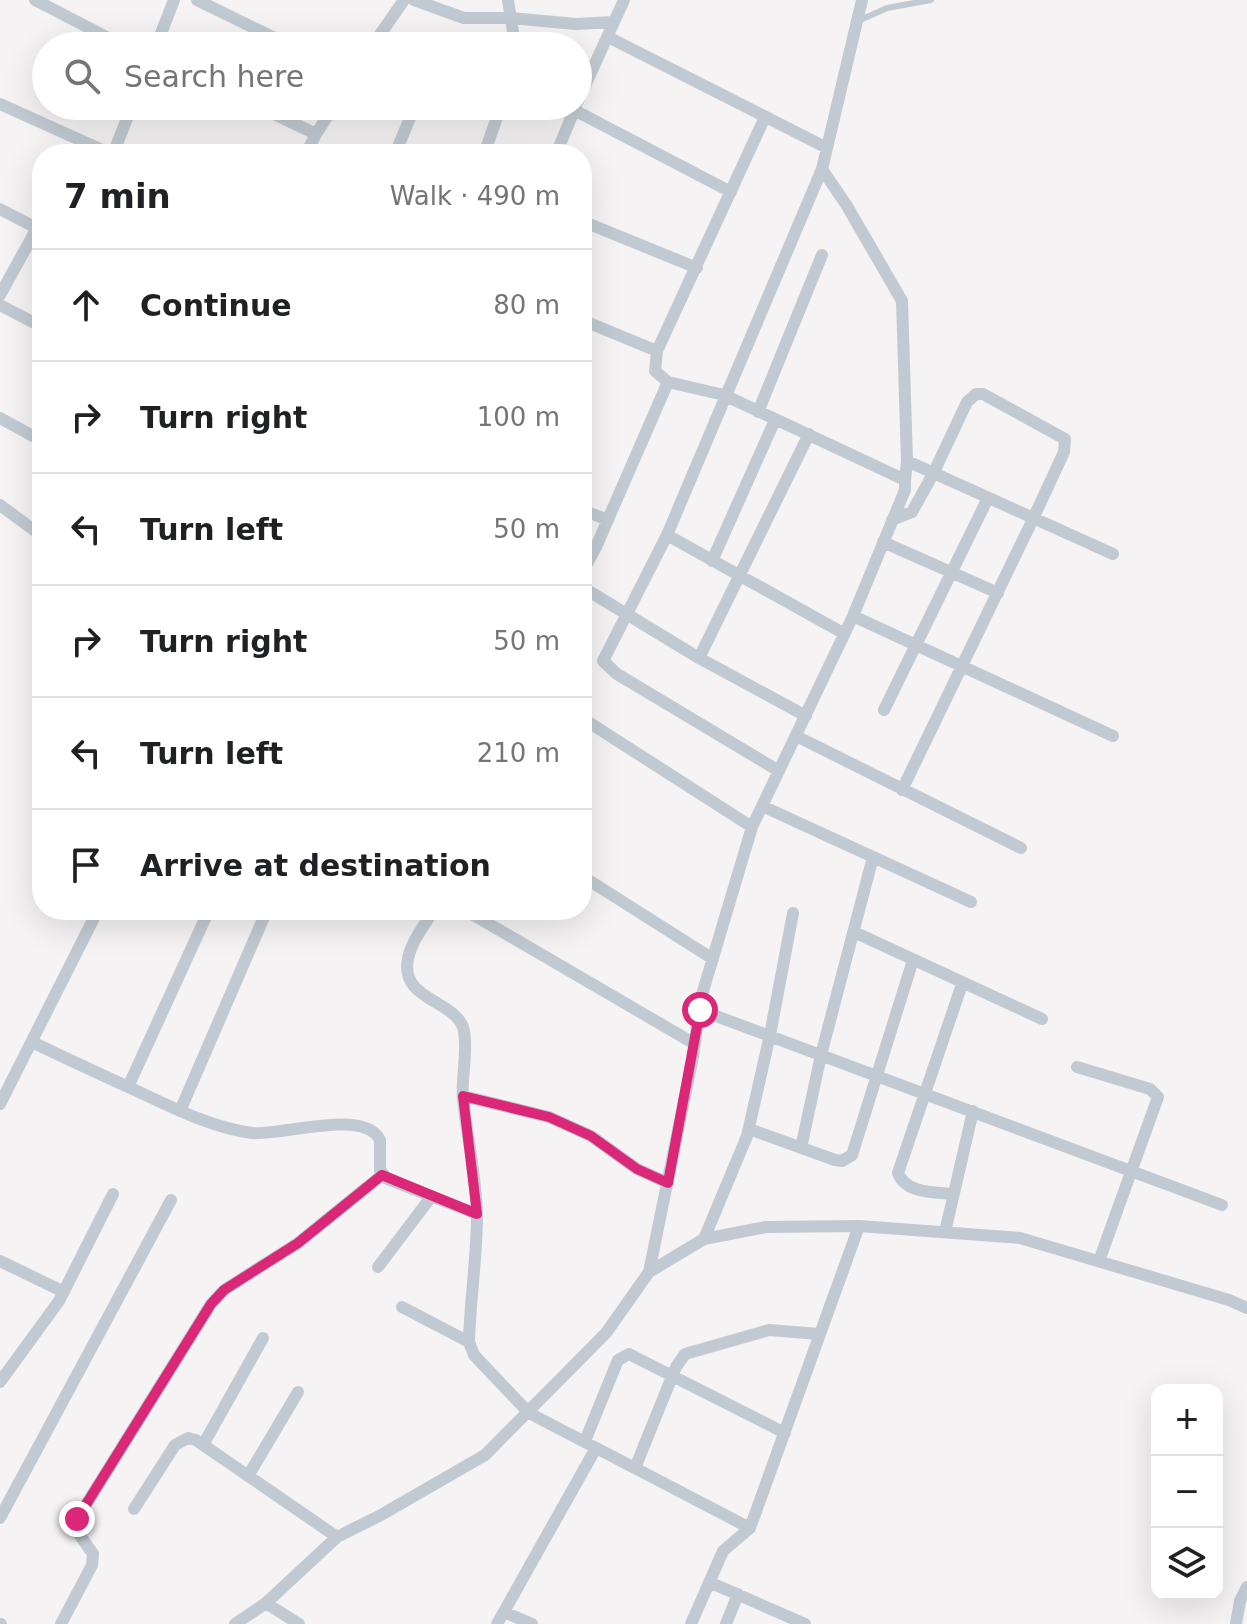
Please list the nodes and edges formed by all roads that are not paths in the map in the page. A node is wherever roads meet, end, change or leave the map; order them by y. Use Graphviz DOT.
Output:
graph roads {
  1 [pos="35,0"];
  2 [pos="174,0"];
  3 [pos="197,0"];
  4 [pos="404,0"];
  5 [pos="414,0"];
  6 [pos="508,0"];
  7 [pos="624,0"];
  8 [pos="862,0"];
  9 [pos="931,0"];
  10 [pos="511,18"];
  11 [pos="614,22"];
  12 [pos="857,22"];
  13 [pos="97,32"];
  14 [pos="161,32"];
  15 [pos="262,32"];
  16 [pos="382,32"];
  17 [pos="512,32"];
  18 [pos="608,37"];
  19 [pos="592,72"];
  20 [pos="0,104"];
  21 [pos="592,115"];
  22 [pos="765,117"];
  23 [pos="32,118"];
  24 [pos="36,120"];
  25 [pos="126,120"];
  26 [pos="286,120"];
  27 [pos="325,120"];
  28 [pos="409,120"];
  29 [pos="496,120"];
  30 [pos="570,120"];
  31 [pos="316,134"];
  32 [pos="90,144"];
  33 [pos="116,144"];
  34 [pos="311,144"];
  35 [pos="399,144"];
  36 [pos="488,144"];
  37 [pos="560,144"];
  38 [pos="827,148"];
  39 [pos="822,169"];
  40 [pos="731,192"];
  41 [pos="0,209"];
  42 [pos="32,225"];
  43 [pos="592,225"];
  44 [pos="32,241"];
  45 [pos="822,255"];
  46 [pos="697,268"];
  47 [pos="0,295"];
  48 [pos="0,305"];
  49 [pos="32,322"];
  50 [pos="592,324"];
  51 [pos="657,351"];
  52 [pos="668,382"];
  53 [pos="724,395"];
  54 [pos="758,412"];
  55 [pos="0,418"];
  56 [pos="775,420"];
  57 [pos="809,434"];
  58 [pos="32,436"];
  59 [pos="907,461"];
  60 [pos="933,474"];
  61 [pos="905,480"];
  62 [pos="988,498"];
  63 [pos="0,505"];
  64 [pos="592,514"];
  65 [pos="1033,519"];
  66 [pos="608,520"];
  67 [pos="892,520"];
  68 [pos="32,529"];
  69 [pos="667,535"];
  70 [pos="883,542"];
  71 [pos="592,553"];
  72 [pos="1113,554"];
  73 [pos="712,561"];
  74 [pos="952,573"];
  75 [pos="737,576"];
  76 [pos="592,593"];
  77 [pos="998,593"];
  78 [pos="629,614"];
  79 [pos="853,616"];
  80 [pos="843,633"];
  81 [pos="916,645"];
  82 [pos="699,658"];
  83 [pos="962,666"];
  84 [pos="884,710"];
  85 [pos="806,716"];
  86 [pos="592,724"];
  87 [pos="796,736"];
  88 [pos="1113,736"];
  89 [pos="779,771"];
  90 [pos="902,790"];
  91 [pos="762,806"];
  92 [pos="752,827"];
  93 [pos="1021,848"];
  94 [pos="873,857"];
  95 [pos="592,882"];
  96 [pos="971,902"];
  97 [pos="793,913"];
  98 [pos="93,920"];
  99 [pos="204,920"];
  100 [pos="263,920"];
  101 [pos="427,920"];
  102 [pos="482,920"];
  103 [pos="854,932"];
  104 [pos="713,959"];
  105 [pos="913,960"];
  106 [pos="962,984"];
  107 [pos="700,1010"];
  108 [pos="1042,1019"];
  109 [pos="770,1035"];
  110 [pos="32,1042"];
  111 [pos="695,1044"];
  112 [pos="821,1055"];
  113 [pos="1077,1067"];
  114 [pos="878,1076"];
  115 [pos="128,1087"];
  116 [pos="926,1093"];
  117 [pos="463,1096"];
  118 [pos="0,1104"];
  119 [pos="180,1111"];
  120 [pos="973,1111"];
  121 [pos="749,1129"];
  122 [pos="801,1148"];
  123 [pos="1132,1171"];
  124 [pos="382,1175"];
  125 [pos="668,1183"];
  126 [pos="113,1194"];
  127 [pos="953,1194"];
  128 [pos="431,1197"];
  129 [pos="171,1200"];
  130 [pos="1222,1205"];
  131 [pos="477,1214"];
  132 [pos="859,1226"];
  133 [pos="945,1232"];
  134 [pos="704,1239"];
  135 [pos="0,1261"];
  136 [pos="1099,1261"];
  137 [pos="378,1267"];
  138 [pos="649,1272"];
  139 [pos="64,1292"];
  140 [pos="402,1307"];
  141 [pos="1247,1308"];
  142 [pos="819,1334"];
  143 [pos="263,1338"];
  144 [pos="469,1342"];
  145 [pos="673,1376"];
  146 [pos="0,1382"];
  147 [pos="298,1392"];
  148 [pos="529,1413"];
  149 [pos="785,1433"];
  150 [pos="590,1444"];
  151 [pos="203,1445"];
  152 [pos="635,1468"];
  153 [pos="248,1476"];
  154 [pos="134,1509"];
  155 [pos="0,1518"];
  156 [pos="750,1528"];
  157 [pos="337,1537"];
  158 [pos="709,1582"];
  159 [pos="1247,1587"];
  160 [pos="738,1594"];
  161 [pos="266,1603"];
  162 [pos="500,1618"];
  163 [pos="61,1624"];
  164 [pos="235,1624"];
  165 [pos="299,1624"];
  166 [pos="532,1624"];
  167 [pos="691,1624"];
  168 [pos="726,1624"];
  169 [pos="805,1624"];
  170 [pos="1236,1624"];
  1 -- 13 [label="street"];
  2 -- 14 [label="street"];
  3 -- 15 [label="street"];
  4 -- 16 [label="street"];
  5 -- 10 [label="street"];
  6 -- 10 [label="street"];
  7 -- 11 [label="street"];
  8 -- 12 [label="street"];
  9 -- 12 [label="lane"];
  10 -- 11 [label="street"];
  10 -- 17 [label="street"];
  11 -- 18 [label="street"];
  12 -- 38 [label="street"];
  18 -- 19 [label="street"];
  18 -- 22 [label="street"];
  20 -- 23 [label="street"];
  21 -- 40 [label="street"];
  22 -- 38 [label="street"];
  22 -- 40 [label="street"];
  24 -- 32 [label="street"];
  25 -- 33 [label="street"];
  26 -- 31 [label="street"];
  27 -- 31 [label="street"];
  28 -- 35 [label="street"];
  29 -- 36 [label="street"];
  30 -- 37 [label="street"];
  31 -- 34 [label="street"];
  38 -- 39 [label="street"];
  39 -- 53 [label="street"];
  39 -- 59 [label="street"];
  40 -- 46 [label="street"];
  41 -- 42 [label="street"];
  43 -- 46 [label="street"];
  44 -- 47 [label="street"];
  45 -- 54 [label="street"];
  46 -- 51 [label="street"];
  48 -- 49 [label="street"];
  50 -- 51 [label="street"];
  51 -- 52 [label="street"];
  52 -- 53 [label="street"];
  52 -- 66 [label="street"];
  53 -- 54 [label="street"];
  53 -- 69 [label="street"];
  54 -- 56 [label="street"];
  55 -- 58 [label="street"];
  56 -- 57 [label="street"];
  56 -- 73 [label="street"];
  57 -- 61 [label="street"];
  57 -- 75 [label="street"];
  59 -- 60 [label="street"];
  59 -- 61 [label="street"];
  60 -- 62 [label="street"];
  60 -- 65 [label="street"];
  60 -- 67 [label="street"];
  61 -- 67 [label="street"];
  62 -- 65 [label="street"];
  62 -- 74 [label="street"];
  63 -- 68 [label="street"];
  64 -- 66 [label="street"];
  65 -- 72 [label="street"];
  65 -- 77 [label="street"];
  66 -- 71 [label="street"];
  67 -- 70 [label="street"];
  69 -- 73 [label="street"];
  69 -- 78 [label="street"];
  70 -- 74 [label="street"];
  70 -- 79 [label="street"];
  73 -- 75 [label="street"];
  74 -- 77 [label="street"];
  74 -- 81 [label="street"];
  75 -- 80 [label="street"];
  75 -- 82 [label="street"];
  76 -- 78 [label="street"];
  77 -- 83 [label="street"];
  78 -- 82 [label="street"];
  78 -- 89 [label="street"];
  79 -- 80 [label="street"];
  79 -- 81 [label="street"];
  80 -- 85 [label="street"];
  81 -- 83 [label="street"];
  81 -- 84 [label="street"];
  82 -- 85 [label="street"];
  83 -- 88 [label="street"];
  83 -- 90 [label="street"];
  85 -- 87 [label="street"];
  86 -- 92 [label="street"];
  87 -- 89 [label="street"];
  87 -- 90 [label="street"];
  89 -- 91 [label="street"];
  90 -- 93 [label="street"];
  91 -- 92 [label="street"];
  91 -- 94 [label="street"];
  92 -- 104 [label="street"];
  94 -- 96 [label="street"];
  94 -- 103 [label="street"];
  95 -- 104 [label="street"];
  97 -- 109 [label="street"];
  98 -- 110 [label="street"];
  99 -- 115 [label="street"];
  100 -- 119 [label="street"];
  101 -- 117 [label="street"];
  102 -- 111 [label="street"];
  103 -- 105 [label="street"];
  103 -- 112 [label="street"];
  104 -- 107 [label="street"];
  105 -- 106 [label="street"];
  105 -- 114 [label="street"];
  106 -- 108 [label="street"];
  106 -- 116 [label="street"];
  107 -- 109 [label="street"];
  107 -- 111 [label="street"];
  109 -- 112 [label="street"];
  109 -- 121 [label="street"];
  110 -- 115 [label="street"];
  110 -- 118 [label="street"];
  111 -- 125 [label="street"];
  112 -- 114 [label="street"];
  112 -- 122 [label="street"];
  113 -- 123 [label="street"];
  114 -- 116 [label="street"];
  114 -- 122 [label="street"];
  115 -- 119 [label="street"];
  116 -- 120 [label="street"];
  116 -- 127 [label="street"];
  117 -- 125 [label="street"];
  117 -- 131 [label="street"];
  119 -- 124 [label="street"];
  120 -- 123 [label="street"];
  120 -- 127 [label="street"];
  121 -- 122 [label="street"];
  121 -- 134 [label="street"];
  123 -- 130 [label="street"];
  123 -- 136 [label="street"];
  124 -- 128 [label="street"];
  124 -- 163 [label="street"];
  125 -- 138 [label="street"];
  126 -- 139 [label="street"];
  127 -- 133 [label="street"];
  128 -- 131 [label="street"];
  128 -- 137 [label="street"];
  129 -- 155 [label="street"];
  131 -- 144 [label="street"];
  132 -- 133 [label="street"];
  132 -- 134 [label="street"];
  132 -- 142 [label="street"];
  133 -- 136 [label="street"];
  134 -- 138 [label="street"];
  135 -- 139 [label="street"];
  136 -- 141 [label="street"];
  138 -- 148 [label="street"];
  139 -- 146 [label="street"];
  140 -- 144 [label="street"];
  142 -- 145 [label="street"];
  142 -- 149 [label="street"];
  143 -- 151 [label="street"];
  144 -- 148 [label="street"];
  145 -- 149 [label="street"];
  145 -- 150 [label="street"];
  145 -- 152 [label="street"];
  147 -- 153 [label="street"];
  148 -- 150 [label="street"];
  148 -- 157 [label="street"];
  149 -- 156 [label="street"];
  150 -- 152 [label="street"];
  150 -- 162 [label="street"];
  151 -- 153 [label="street"];
  151 -- 154 [label="street"];
  152 -- 156 [label="street"];
  153 -- 157 [label="street"];
  156 -- 158 [label="street"];
  157 -- 161 [label="street"];
  158 -- 160 [label="street"];
  158 -- 167 [label="street"];
  159 -- 170 [label="street"];
  160 -- 168 [label="street"];
  160 -- 169 [label="street"];
  161 -- 164 [label="street"];
  161 -- 165 [label="street"];
  162 -- 166 [label="street"];
}
